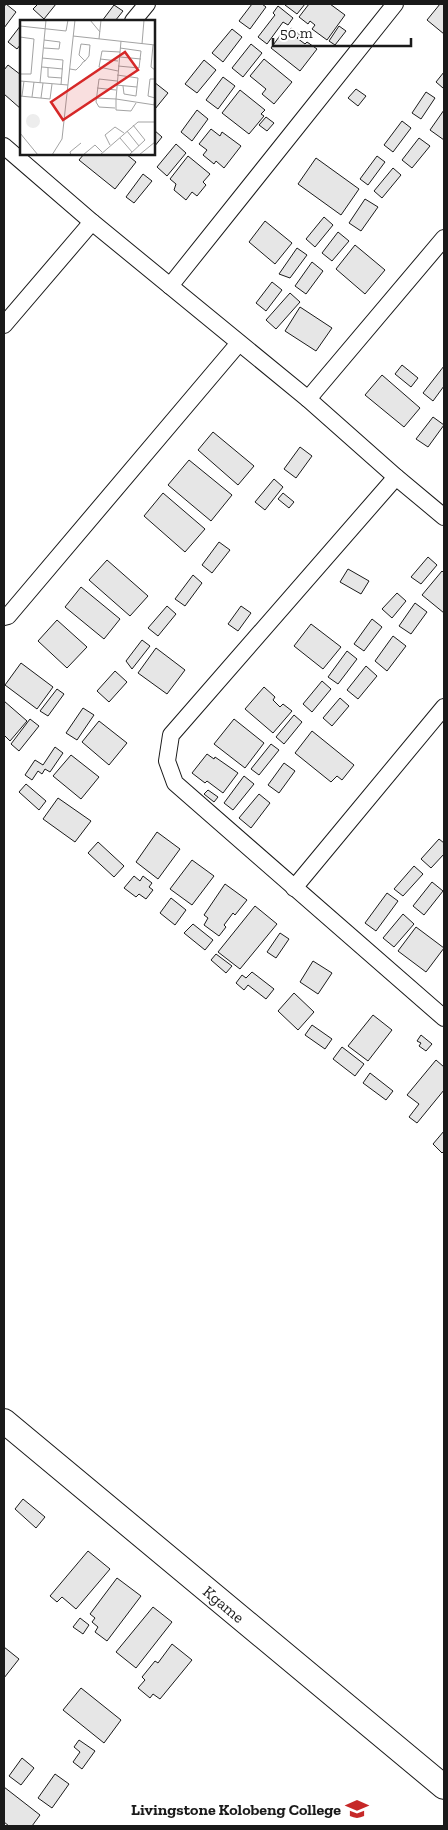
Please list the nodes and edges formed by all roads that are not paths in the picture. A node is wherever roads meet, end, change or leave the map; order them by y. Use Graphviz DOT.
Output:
graph roads {
  1 [pos="147,4"];
  2 [pos="395,4"];
  3 [pos="134,20"];
  4 [pos="4,146"];
  5 [pos="20,155"];
  6 [pos="24,157"];
  7 [pos="92,222"];
  8 [pos="444,238"];
  9 [pos="170,286"];
  10 [pos="4,325"];
  11 [pos="239,343"];
  12 [pos="308,399"];
  13 [pos="396,477"];
  14 [pos="444,517"];
  15 [pos="4,617"];
  16 [pos="444,707"];
  17 [pos="294,888"];
  18 [pos="443,1014"];
  19 [pos="4,1421"];
  20 [pos="444,1787"];
  1 -- 3 [label="street"];
  2 -- 9 [label="street"];
  4 -- 5 [label="street"];
  6 -- 7 [label="street"];
  7 -- 9 [label="street"];
  7 -- 10 [label="street"];
  8 -- 12 [label="street"];
  9 -- 11 [label="street"];
  11 -- 12 [label="street"];
  11 -- 15 [label="street"];
  12 -- 13 [label="street"];
  13 -- 14 [label="street"];
  13 -- 17 [label="street"];
  16 -- 17 [label="street"];
  17 -- 18 [label="street"];
  19 -- 20 [label="street, Kgame"];
}
